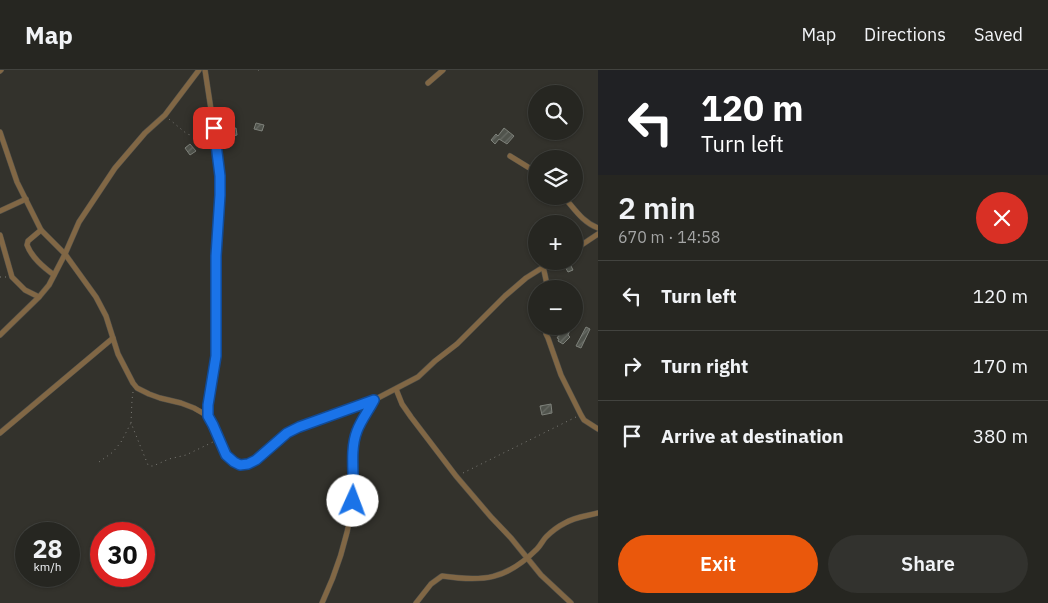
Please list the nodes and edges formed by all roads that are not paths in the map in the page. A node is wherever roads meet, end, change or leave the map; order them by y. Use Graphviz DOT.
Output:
graph roads {
  1 [pos="199,70"];
  2 [pos="206,70"];
  3 [pos="443,70"];
  4 [pos="428,83"];
  5 [pos="0,132"];
  6 [pos="510,156"];
  7 [pos="528,167"];
  8 [pos="26,199"];
  9 [pos="572,205"];
  10 [pos="0,211"];
  11 [pos="598,228"];
  12 [pos="41,230"];
  13 [pos="598,234"];
  14 [pos="0,235"];
  15 [pos="583,244"];
  16 [pos="65,254"];
  17 [pos="537,270"];
  18 [pos="54,275"];
  19 [pos="39,298"];
  20 [pos="0,335"];
  21 [pos="546,335"];
  22 [pos="113,338"];
  23 [pos="396,389"];
  24 [pos="374,400"];
  25 [pos="208,416"];
  26 [pos="598,429"];
  27 [pos="0,433"];
  28 [pos="598,513"];
  29 [pos="527,558"];
  30 [pos="322,603"];
  31 [pos="416,603"];
  32 [pos="571,603"];
  1 -- 16 [label="street"];
  2 -- 25 [label="street"];
  3 -- 4 [label="street"];
  5 -- 8 [label="street"];
  6 -- 7 [label="street"];
  8 -- 10 [label="street"];
  8 -- 12 [label="street"];
  9 -- 11 [label="street"];
  12 -- 16 [label="street"];
  12 -- 18 [label="street"];
  13 -- 15 [label="street"];
  14 -- 19 [label="street"];
  16 -- 18 [label="street"];
  16 -- 22 [label="street"];
  17 -- 23 [label="street"];
  18 -- 19 [label="street"];
  19 -- 20 [label="street"];
  21 -- 26 [label="street"];
  22 -- 25 [label="street"];
  22 -- 27 [label="street"];
  23 -- 24 [label="street"];
  23 -- 29 [label="street"];
  24 -- 25 [label="street"];
  24 -- 30 [label="street"];
  28 -- 29 [label="street"];
  29 -- 31 [label="street"];
  29 -- 32 [label="street"];
}
